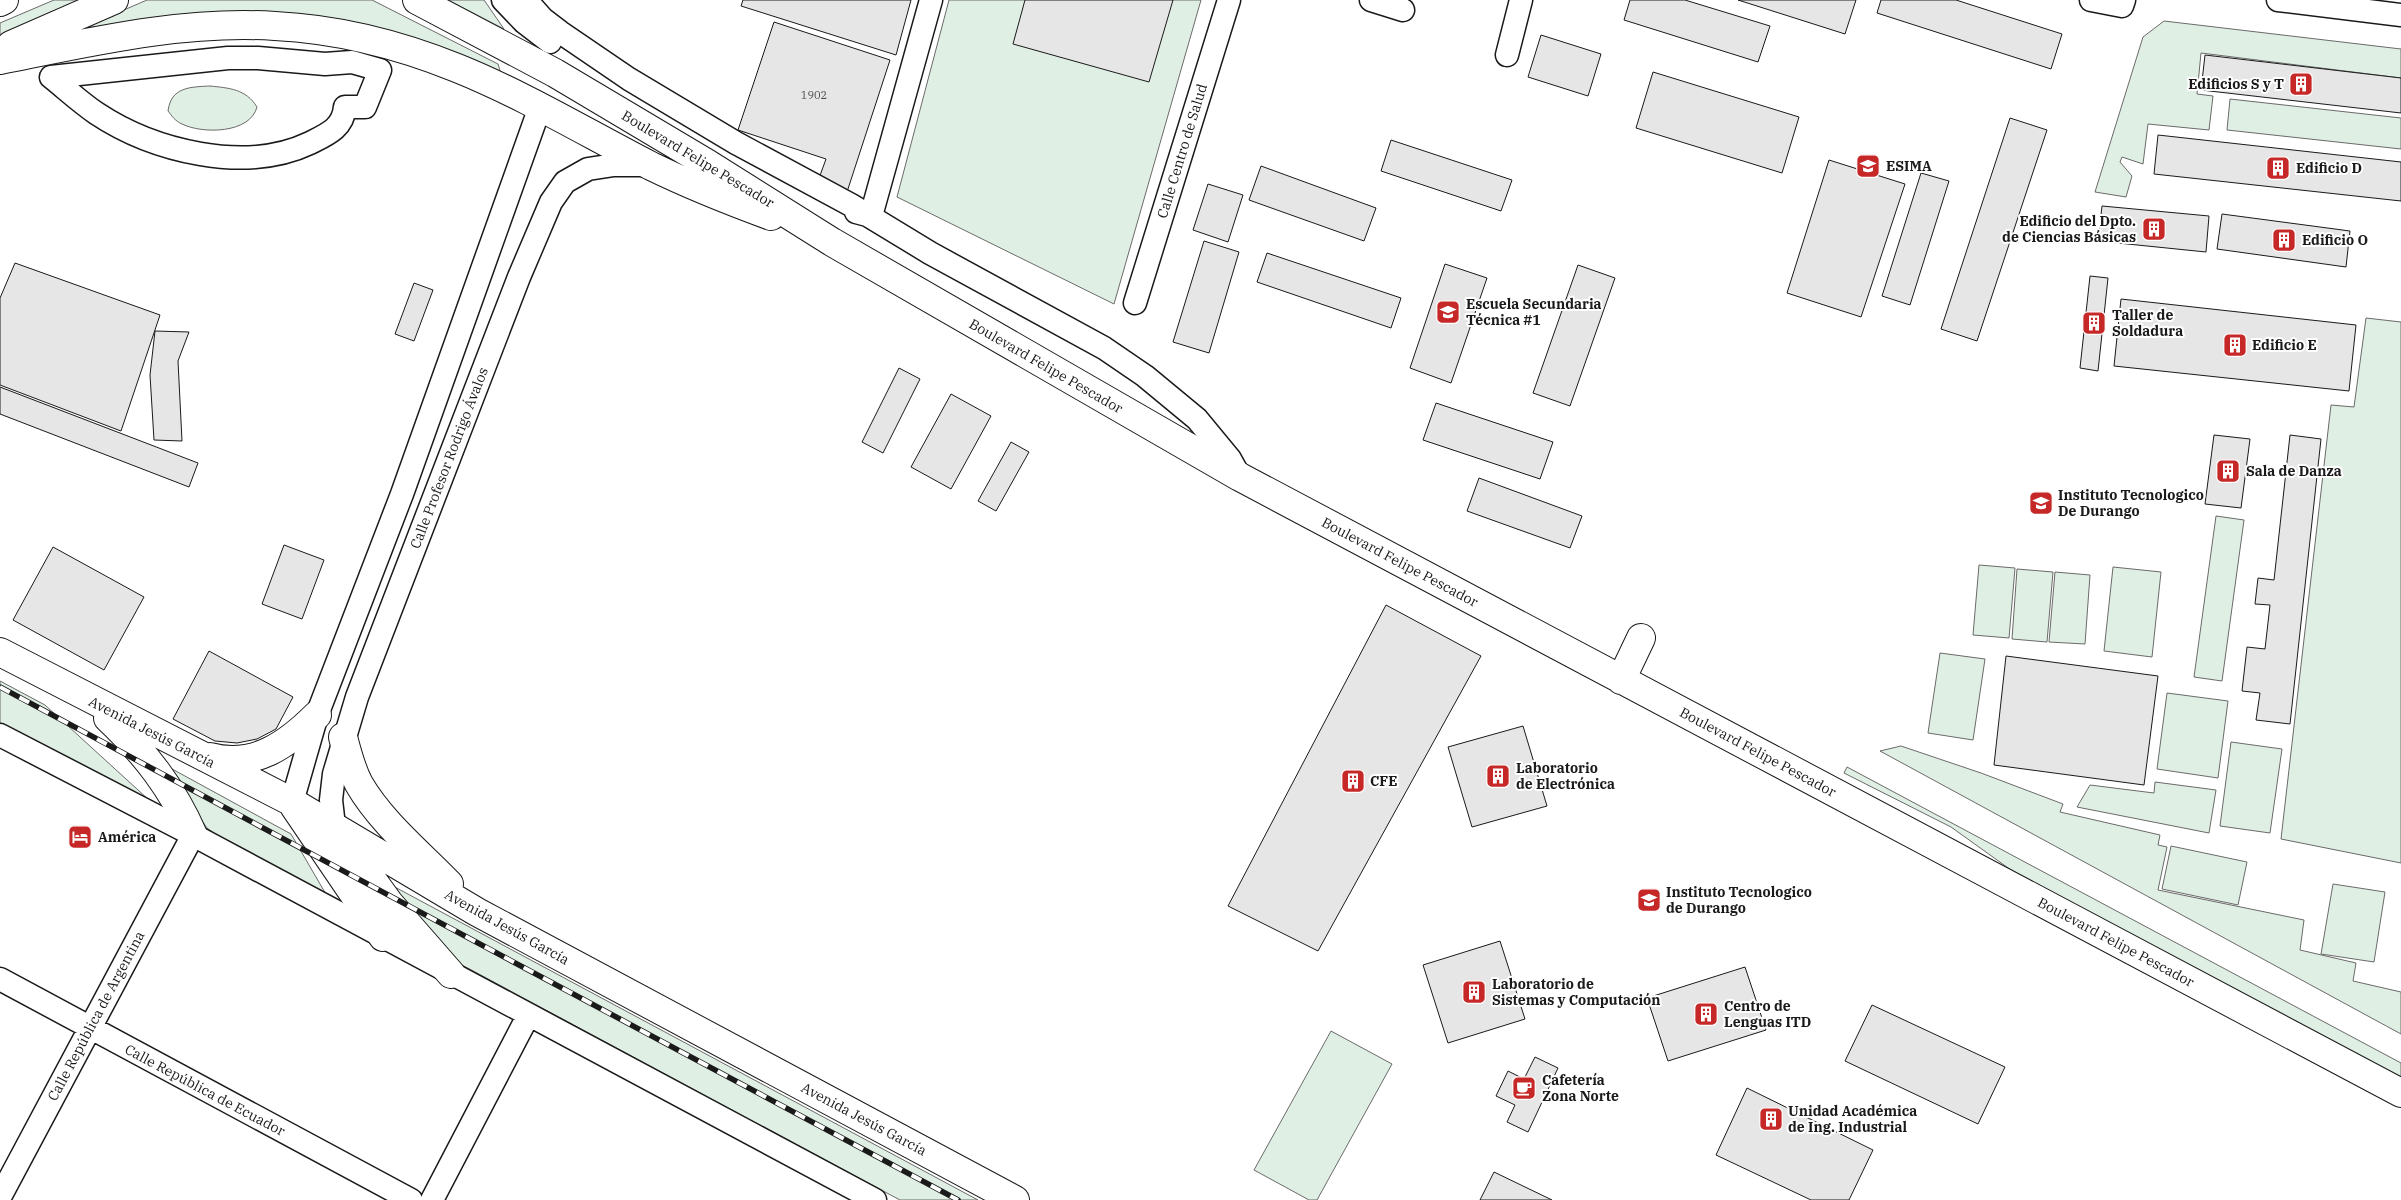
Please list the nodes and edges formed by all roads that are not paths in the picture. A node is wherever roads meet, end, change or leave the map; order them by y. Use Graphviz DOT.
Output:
graph roads {
  1 [pos="4,0"];
  2 [pos="114,0"];
  3 [pos="417,0"];
  4 [pos="503,0"];
  5 [pos="526,0"];
  6 [pos="930,0"];
  7 [pos="1229,0"];
  8 [pos="1370,0"];
  9 [pos="1521,0"];
  10 [pos="2091,0"];
  11 [pos="2278,0"];
  12 [pos="0,2"];
  13 [pos="2123,3"];
  14 [pos="2366,6"];
  15 [pos="1403,10"];
  16 [pos="2401,15"];
  17 [pos="508,47"];
  18 [pos="0,50"];
  19 [pos="1507,55"];
  20 [pos="0,60"];
  21 [pos="380,70"];
  22 [pos="540,107"];
  23 [pos="650,165"];
  24 [pos="871,216"];
  25 [pos="808,228"];
  26 [pos="1134,303"];
  27 [pos="1240,477"];
  28 [pos="1641,638"];
  29 [pos="0,652"];
  30 [pos="1621,680"];
  31 [pos="87,698"];
  32 [pos="317,715"];
  33 [pos="0,735"];
  34 [pos="343,737"];
  35 [pos="194,753"];
  36 [pos="292,802"];
  37 [pos="334,826"];
  38 [pos="193,835"];
  39 [pos="477,912"];
  40 [pos="383,937"];
  41 [pos="450,974"];
  42 [pos="0,979"];
  43 [pos="528,1016"];
  44 [pos="89,1028"];
  45 [pos="2401,1094"];
  46 [pos="0,1197"];
  47 [pos="866,1198"];
  48 [pos="411,1200"];
  49 [pos="432,1200"];
  50 [pos="1015,1200"];
  1 -- 12 [label="main road"];
  2 -- 18 [label="main road"];
  3 -- 17 [label="main road, Boulevard Felipe Pescador"];
  4 -- 24 [label="street"];
  5 -- 24 [label="street"];
  6 -- 24 [label="street"];
  7 -- 26 [label="street, Calle Centro de Salud"];
  8 -- 15 [label="street"];
  9 -- 19 [label="street"];
  10 -- 13 [label="street"];
  11 -- 14 [label="street"];
  14 -- 16 [label="street"];
  17 -- 22 [label="main road"];
  17 -- 25 [label="main road, Boulevard Felipe Pescador"];
  20 -- 22 [label="main road"];
  21 -- 21 [label="street"];
  22 -- 23 [label="main road"];
  22 -- 32 [label="street"];
  23 -- 25 [label="main road"];
  23 -- 34 [label="street, Calle Profesor Rodrigo Ávalos"];
  24 -- 27 [label="street"];
  25 -- 27 [label="main road, Boulevard Felipe Pescador"];
  27 -- 30 [label="main road, Boulevard Felipe Pescador"];
  28 -- 30 [label="main road"];
  29 -- 31 [label="main road, Avenida Jesús García"];
  30 -- 45 [label="main road, Boulevard Felipe Pescador"];
  31 -- 35 [label="main road, Avenida Jesús García"];
  31 -- 38 [label="main road"];
  32 -- 35 [label="main road"];
  32 -- 36 [label="street"];
  33 -- 38 [label="street"];
  34 -- 37 [label="street, Calle Profesor Rodrigo Ávalos"];
  34 -- 39 [label="main road"];
  35 -- 36 [label="main road, Avenida Jesús García"];
  36 -- 37 [label="main road, Avenida Jesús García"];
  36 -- 40 [label="main road"];
  37 -- 39 [label="main road, Avenida Jesús García"];
  37 -- 41 [label="main road"];
  38 -- 40 [label="street"];
  38 -- 44 [label="street, Calle República de Argentina"];
  39 -- 50 [label="main road, Avenida Jesús García"];
  40 -- 41 [label="street"];
  41 -- 43 [label="street"];
  42 -- 44 [label="street, Calle República de Ecuador"];
  43 -- 47 [label="street"];
  43 -- 49 [label="street"];
  44 -- 46 [label="street, Calle República de Argentina"];
  44 -- 48 [label="street, Calle República de Ecuador"];
}
